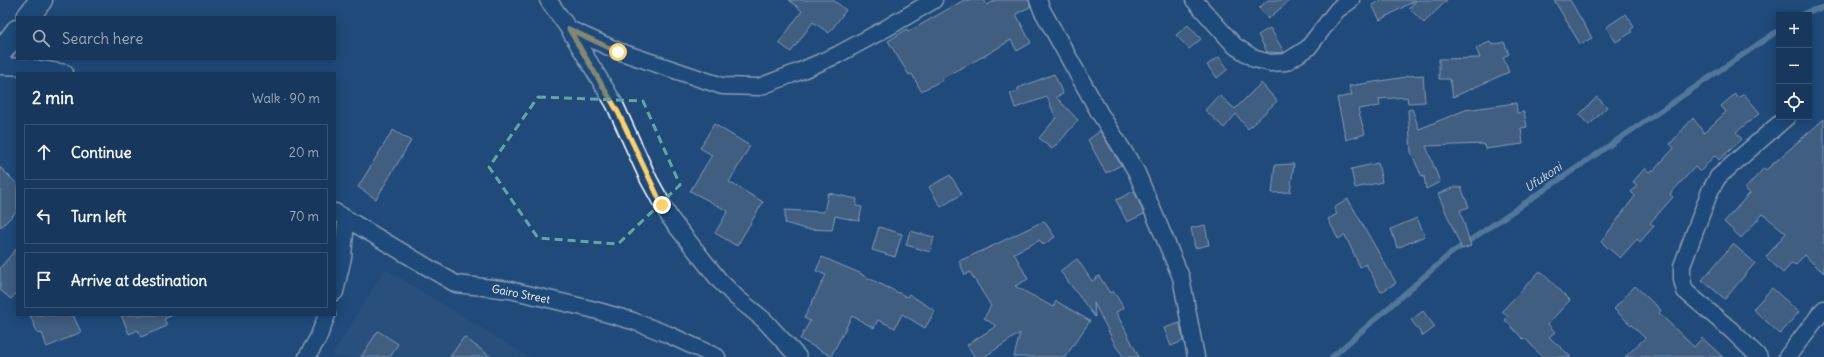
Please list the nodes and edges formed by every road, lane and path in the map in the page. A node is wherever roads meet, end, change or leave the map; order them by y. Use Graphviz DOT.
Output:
graph roads {
  1 [pos="41,0"];
  2 [pos="548,0"];
  3 [pos="934,0"];
  4 [pos="1038,0"];
  5 [pos="1194,0"];
  6 [pos="1351,0"];
  7 [pos="29,16"];
  8 [pos="569,29"];
  9 [pos="16,32"];
  10 [pos="0,53"];
  11 [pos="0,66"];
  12 [pos="59,72"];
  13 [pos="1784,120"];
  14 [pos="340,215"];
  15 [pos="336,288"];
  16 [pos="1824,309"];
  17 [pos="327,316"];
  18 [pos="307,357"];
  19 [pos="717,357"];
  20 [pos="798,357"];
  21 [pos="1196,357"];
  22 [pos="1759,357"];
  23 [pos="1787,357"];
  1 -- 7 [label="street"];
  2 -- 8 [label="street"];
  3 -- 8 [label="street"];
  4 -- 21 [label="street"];
  5 -- 6 [label="street"];
  8 -- 20 [label="street"];
  9 -- 10 [label="street"];
  11 -- 12 [label="street"];
  13 -- 22 [label="street"];
  14 -- 15 [label="street"];
  14 -- 19 [label="street, Gairo Street"];
  16 -- 23 [label="street"];
  17 -- 18 [label="street"];
}
